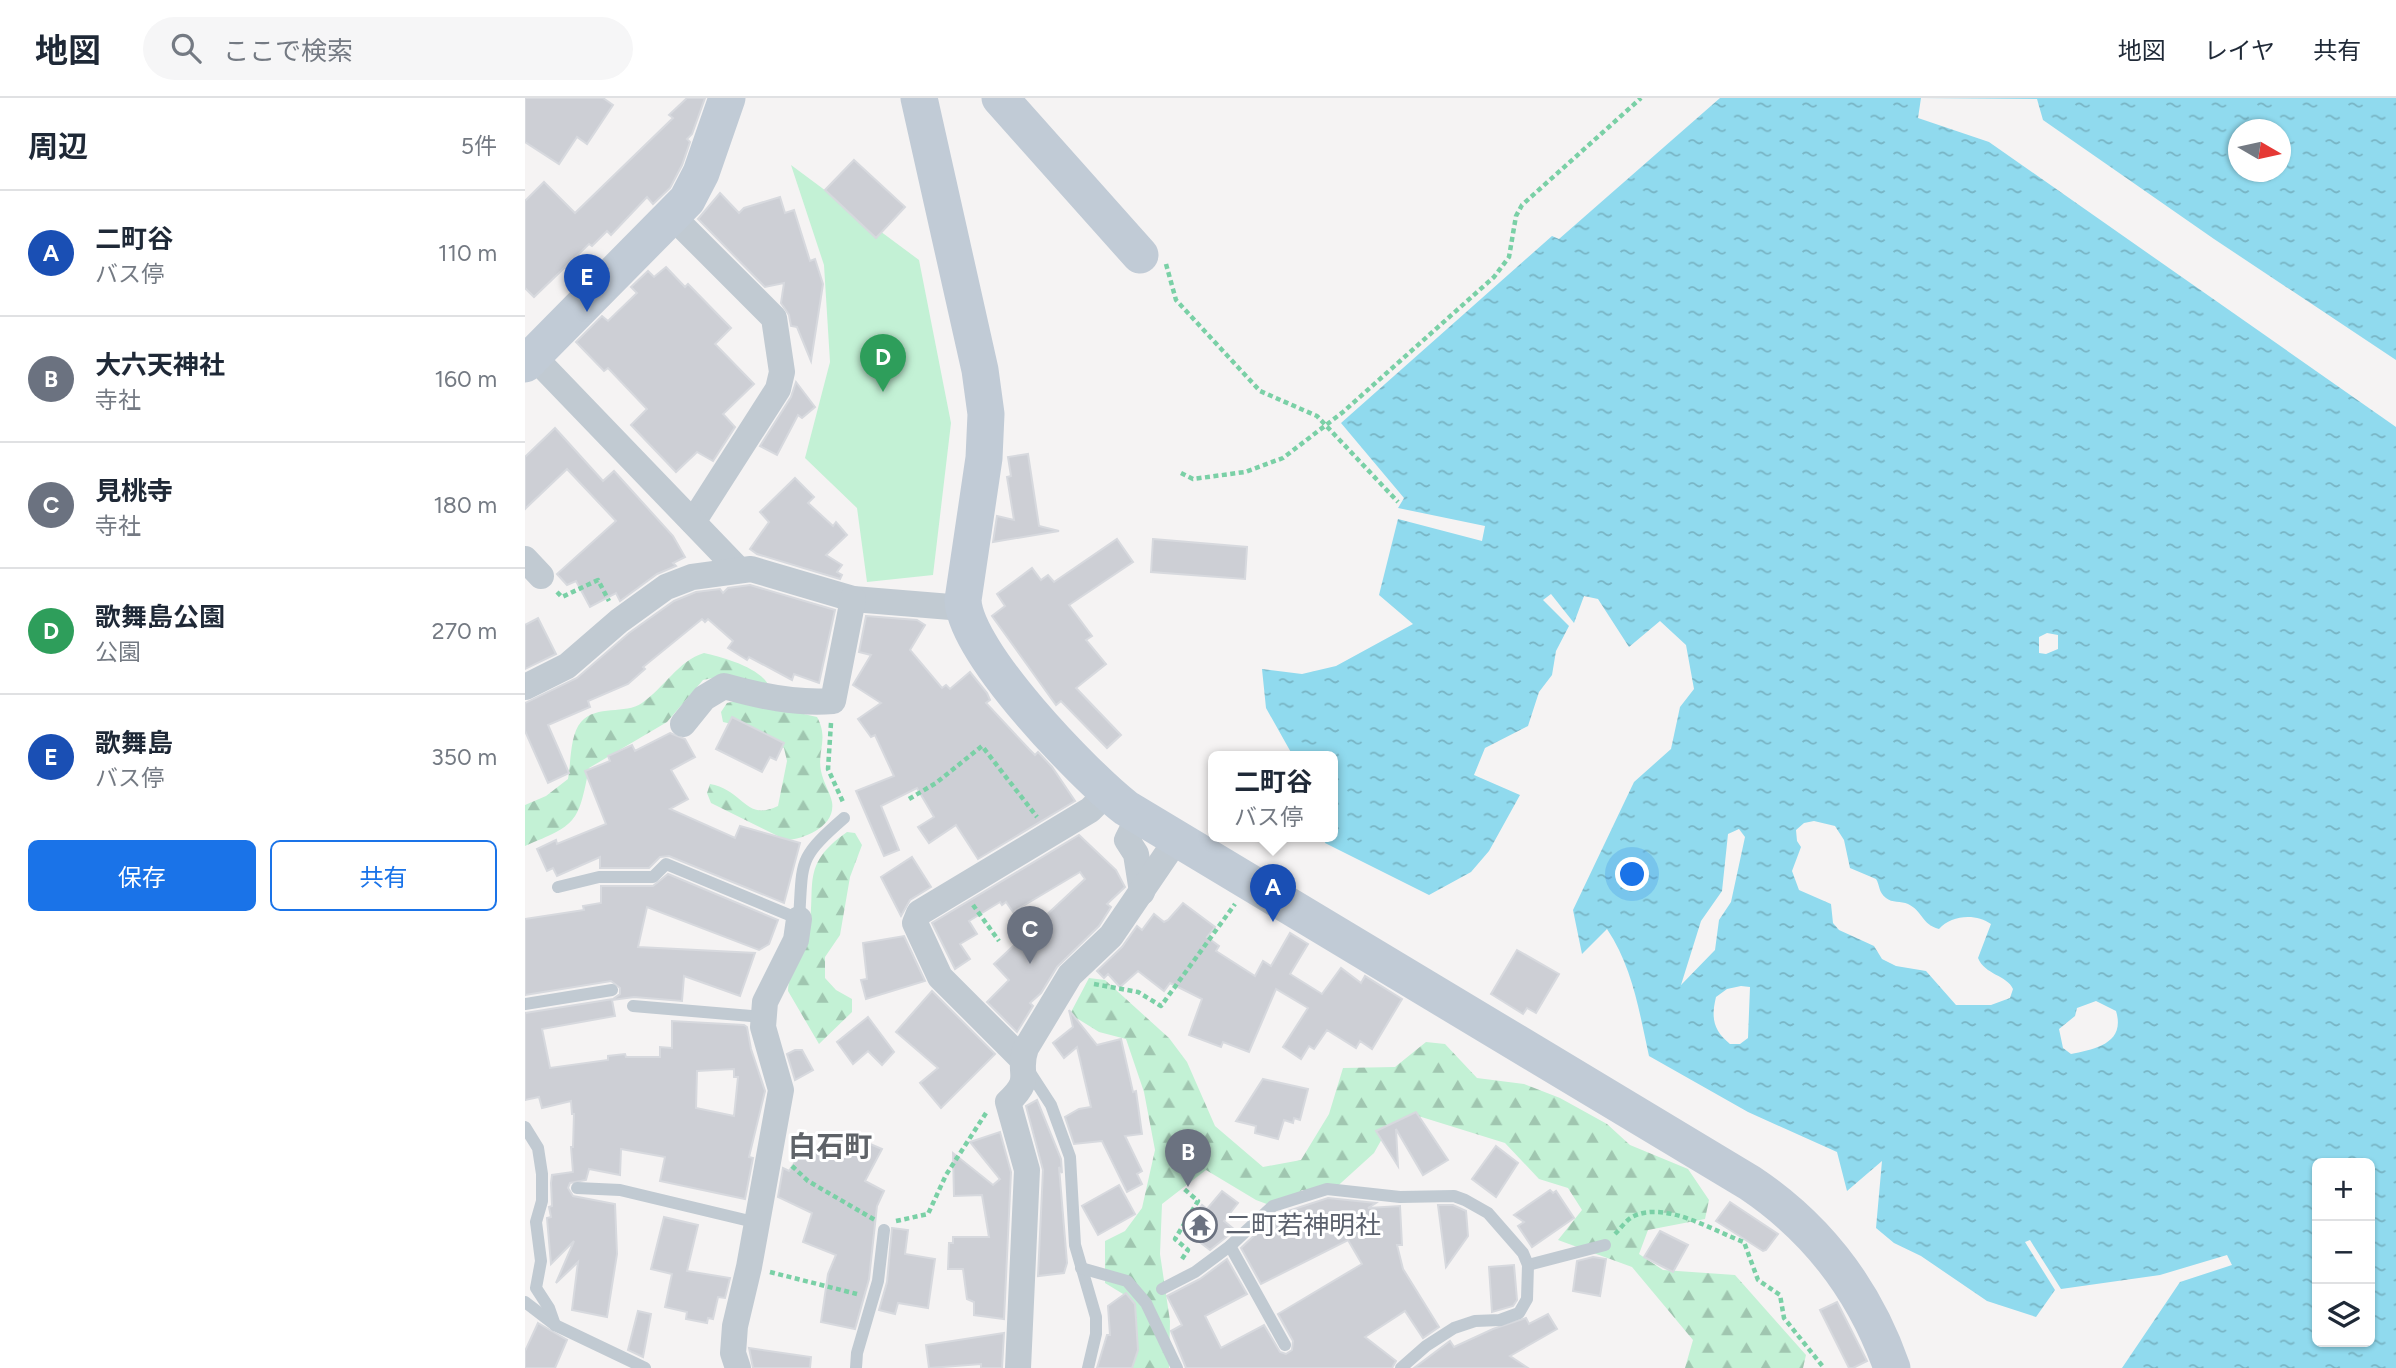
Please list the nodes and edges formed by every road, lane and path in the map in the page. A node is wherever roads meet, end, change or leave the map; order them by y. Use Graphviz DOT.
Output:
graph roads {
  1 [pos="727,98"];
  2 [pos="919,98"];
  3 [pos="1000,98"];
  4 [pos="1641,98"];
  5 [pos="672,216"];
  6 [pos="1152,257"];
  7 [pos="529,360"];
  8 [pos="1326,423"];
  9 [pos="1181,473"];
  10 [pos="1398,502"];
  11 [pos="693,522"];
  12 [pos="533,568"];
  13 [pos="738,569"];
  14 [pos="853,600"];
  15 [pos="963,608"];
  16 [pos="619,621"];
  17 [pos="525,687"];
  18 [pos="833,701"];
  19 [pos="683,724"];
  20 [pos="1107,793"];
  21 [pos="909,799"];
  22 [pos="1139,816"];
  23 [pos="843,818"];
  24 [pos="1049,835"];
  25 [pos="1177,839"];
  26 [pos="1250,884"];
  27 [pos="558,887"];
  28 [pos="960,888"];
  29 [pos="1142,892"];
  30 [pos="799,919"];
  31 [pos="999,942"];
  32 [pos="1070,975"];
  33 [pos="612,990"];
  34 [pos="525,1004"];
  35 [pos="633,1006"];
  36 [pos="763,1017"];
  37 [pos="1022,1059"];
  38 [pos="1008,1102"];
  39 [pos="525,1127"];
  40 [pos="772,1148"];
  41 [pos="577,1188"];
  42 [pos="1183,1188"];
  43 [pos="758,1223"];
  44 [pos="884,1230"];
  45 [pos="1605,1245"];
  46 [pos="1230,1246"];
  47 [pos="1528,1265"];
  48 [pos="750,1267"];
  49 [pos="1081,1268"];
  50 [pos="1162,1289"];
  51 [pos="875,1298"];
  52 [pos="528,1310"];
  53 [pos="555,1325"];
  54 [pos="1285,1345"];
  55 [pos="645,1368"];
  56 [pos="738,1368"];
  57 [pos="856,1368"];
  58 [pos="1018,1368"];
  59 [pos="1088,1368"];
  60 [pos="1177,1368"];
  61 [pos="1401,1368"];
  62 [pos="1824,1368"];
  63 [pos="1892,1368"];
  1 -- 5 [label="street"];
  2 -- 15 [label="street"];
  3 -- 6 [label="street"];
  4 -- 8 [label="path"];
  5 -- 7 [label="street"];
  5 -- 11 [label="street"];
  6 -- 8 [label="path"];
  7 -- 11 [label="street"];
  8 -- 9 [label="path"];
  8 -- 10 [label="path"];
  11 -- 13 [label="street"];
  12 -- 16 [label="path"];
  13 -- 14 [label="street"];
  13 -- 16 [label="street"];
  14 -- 15 [label="street"];
  14 -- 18 [label="street"];
  15 -- 20 [label="street"];
  16 -- 17 [label="street"];
  18 -- 19 [label="street"];
  18 -- 23 [label="path"];
  20 -- 22 [label="street"];
  20 -- 24 [label="street"];
  21 -- 24 [label="path"];
  22 -- 25 [label="street"];
  22 -- 29 [label="street"];
  23 -- 30 [label="lane"];
  24 -- 28 [label="street"];
  25 -- 26 [label="street"];
  25 -- 29 [label="street"];
  26 -- 32 [label="path"];
  26 -- 63 [label="street"];
  27 -- 30 [label="lane"];
  28 -- 31 [label="path"];
  28 -- 37 [label="street"];
  29 -- 32 [label="street"];
  30 -- 36 [label="street"];
  32 -- 37 [label="street"];
  33 -- 34 [label="lane"];
  35 -- 36 [label="lane"];
  36 -- 40 [label="street"];
  37 -- 38 [label="street"];
  37 -- 49 [label="lane"];
  38 -- 44 [label="path"];
  38 -- 58 [label="street"];
  39 -- 53 [label="lane"];
  40 -- 43 [label="street"];
  40 -- 44 [label="path"];
  41 -- 43 [label="lane"];
  42 -- 50 [label="path"];
  43 -- 48 [label="street"];
  44 -- 51 [label="lane"];
  45 -- 47 [label="lane"];
  45 -- 62 [label="path"];
  46 -- 47 [label="lane"];
  46 -- 50 [label="lane"];
  46 -- 54 [label="lane"];
  47 -- 61 [label="lane"];
  48 -- 51 [label="path"];
  48 -- 56 [label="street"];
  49 -- 59 [label="lane"];
  49 -- 60 [label="lane"];
  51 -- 57 [label="lane"];
  52 -- 53 [label="lane"];
  53 -- 55 [label="lane"];
}
